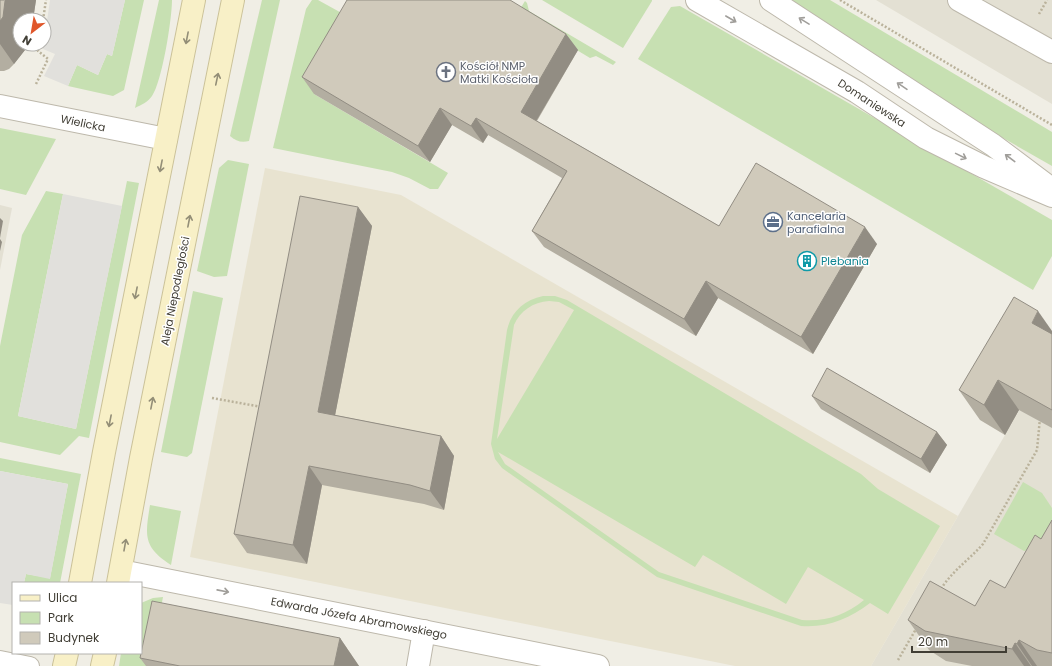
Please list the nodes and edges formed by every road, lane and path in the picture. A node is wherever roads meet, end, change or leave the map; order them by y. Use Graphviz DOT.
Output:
graph roads {
  1 [pos="46,0"];
  2 [pos="194,0"];
  3 [pos="233,0"];
  4 [pos="697,0"];
  5 [pos="771,0"];
  6 [pos="840,0"];
  7 [pos="959,0"];
  8 [pos="44,12"];
  9 [pos="39,52"];
  10 [pos="1052,52"];
  11 [pos="36,84"];
  12 [pos="0,106"];
  13 [pos="1052,125"];
  14 [pos="166,139"];
  15 [pos="1052,190"];
  16 [pos="1052,196"];
  17 [pos="212,398"];
  18 [pos="268,408"];
  19 [pos="1042,414"];
  20 [pos="119,577"];
  21 [pos="80,582"];
  22 [pos="937,595"];
  23 [pos="918,627"];
  24 [pos="424,631"];
  25 [pos="67,654"];
  26 [pos="105,654"];
  27 [pos="0,660"];
  28 [pos="898,660"];
  29 [pos="30,666"];
  30 [pos="64,666"];
  31 [pos="102,666"];
  32 [pos="418,666"];
  33 [pos="598,666"];
  1 -- 8 [label="path"];
  2 -- 14 [label="main road, one-way"];
  20 -- 3 [label="main road, Aleja Niepodległości, one-way"];
  4 -- 16 [label="street, Domaniewska, one-way"];
  15 -- 5 [label="street, one-way"];
  6 -- 13 [label="path"];
  7 -- 10 [label="street"];
  9 -- 11 [label="path"];
  12 -- 14 [label="street, Wielicka"];
  14 -- 21 [label="main road, one-way"];
  17 -- 18 [label="path"];
  19 -- 22 [label="path"];
  20 -- 24 [label="street, Edwarda Józefa Abramowskiego, one-way"];
  23 -- 28 [label="path"];
  24 -- 32 [label="street"];
  24 -- 33 [label="street, Edwarda Józefa Abramowskiego"];
  25 -- 30 [label="main road"];
  26 -- 31 [label="main road"];
  27 -- 29 [label="lane"];
}
